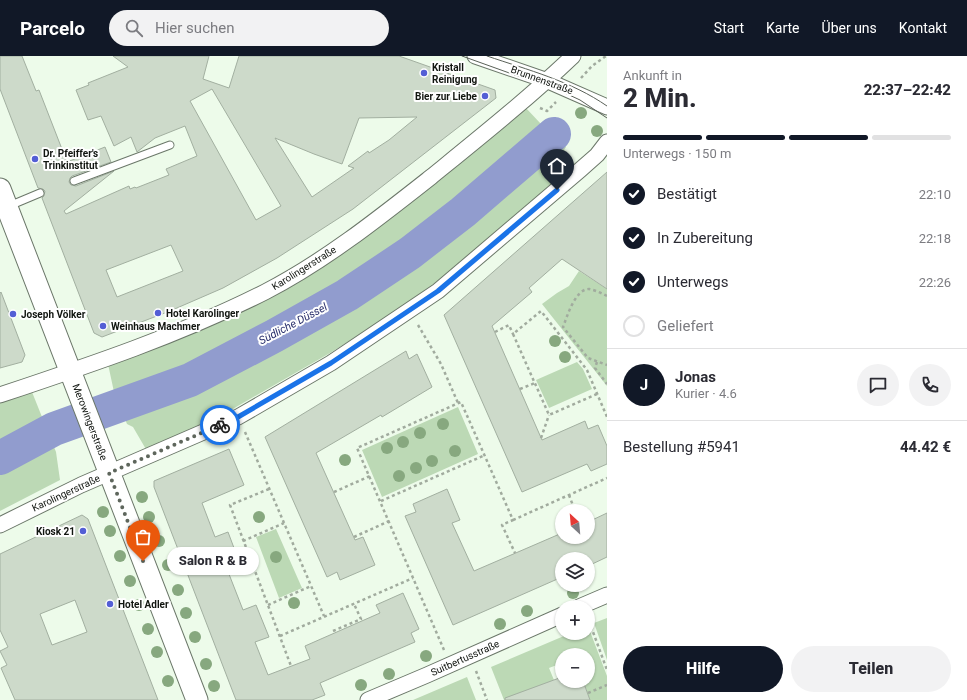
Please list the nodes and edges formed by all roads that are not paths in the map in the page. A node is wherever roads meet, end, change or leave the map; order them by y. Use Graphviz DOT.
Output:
graph roads {
  1 [pos="475,56"];
  2 [pos="573,56"];
  3 [pos="548,81"];
  4 [pos="607,107"];
  5 [pos="607,142"];
  6 [pos="170,145"];
  7 [pos="74,181"];
  8 [pos="40,193"];
  9 [pos="3,198"];
  10 [pos="70,371"];
  11 [pos="0,395"];
  12 [pos="109,473"];
  13 [pos="0,525"];
  14 [pos="607,595"];
  15 [pos="595,600"];
  16 [pos="555,618"];
  17 [pos="197,700"];
  18 [pos="368,700"];
  1 -- 3 [label="street, Brunnenstraße"];
  2 -- 3 [label="street, Karolingerstraße"];
  3 -- 4 [label="street, Brunnenstraße"];
  3 -- 10 [label="street, Karolingerstraße"];
  5 -- 12 [label="street, Karolingerstraße"];
  6 -- 7 [label="lane"];
  8 -- 9 [label="lane"];
  9 -- 10 [label="main road, Merowingerstraße"];
  10 -- 11 [label="street, Karolingerstraße"];
  10 -- 12 [label="main road, Merowingerstraße"];
  12 -- 13 [label="street, Karolingerstraße"];
  12 -- 17 [label="main road, Merowingerstraße"];
  14 -- 15 [label="street"];
  16 -- 18 [label="street, Suitbertusstraße"];
}
